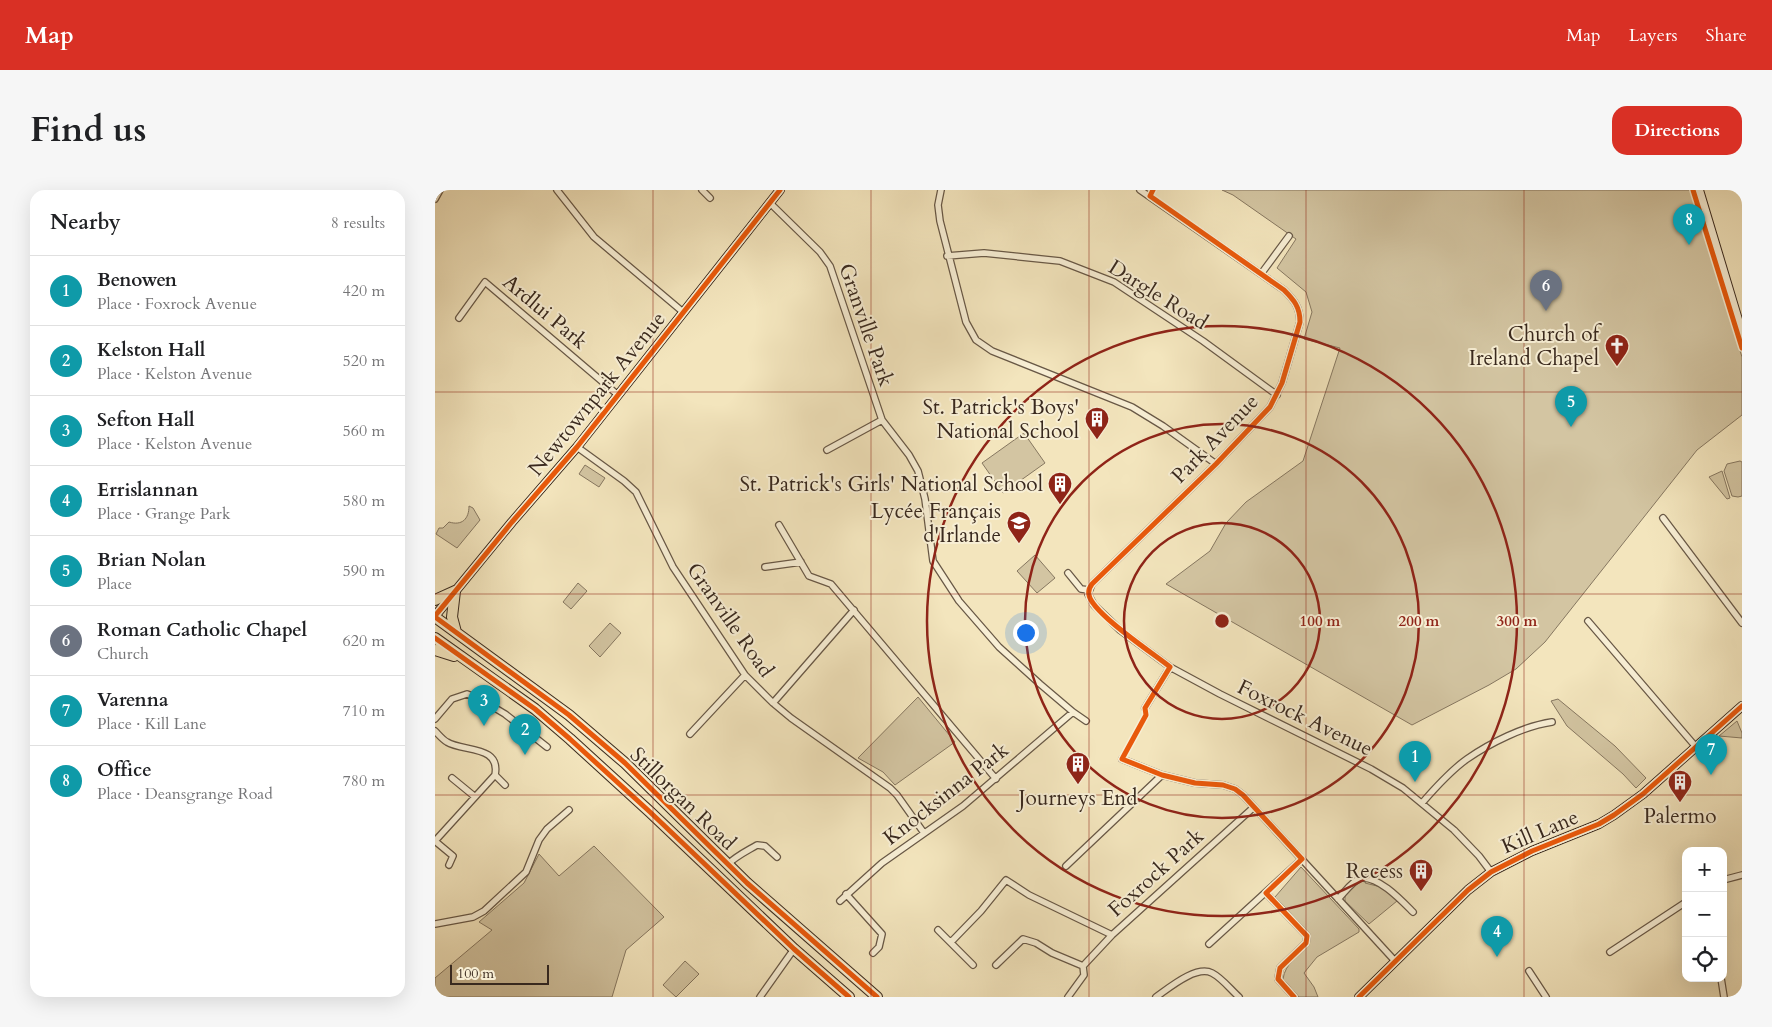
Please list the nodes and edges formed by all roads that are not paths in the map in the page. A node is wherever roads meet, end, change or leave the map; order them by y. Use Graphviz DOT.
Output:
graph roads {
  1 [pos="440,190"];
  2 [pos="557,190"];
  3 [pos="702,190"];
  4 [pos="779,190"];
  5 [pos="941,190"];
  6 [pos="1140,190"];
  7 [pos="1699,190"];
  8 [pos="1152,193"];
  9 [pos="710,198"];
  10 [pos="435,199"];
  11 [pos="770,203"];
  12 [pos="1289,236"];
  13 [pos="947,256"];
  14 [pos="1261,274"];
  15 [pos="683,312"];
  16 [pos="459,318"];
  17 [pos="1742,333"];
  18 [pos="618,395"];
  19 [pos="1277,395"];
  20 [pos="882,420"];
  21 [pos="577,447"];
  22 [pos="827,450"];
  23 [pos="1215,464"];
  24 [pos="1663,518"];
  25 [pos="779,525"];
  26 [pos="801,562"];
  27 [pos="765,567"];
  28 [pos="1068,573"];
  29 [pos="1089,590"];
  30 [pos="455,591"];
  31 [pos="435,600"];
  32 [pos="854,610"];
  33 [pos="435,616"];
  34 [pos="1588,621"];
  35 [pos="1742,623"];
  36 [pos="457,633"];
  37 [pos="435,638"];
  38 [pos="435,650"];
  39 [pos="465,660"];
  40 [pos="1170,667"];
  41 [pos="745,676"];
  42 [pos="773,703"];
  43 [pos="1145,708"];
  44 [pos="1741,710"];
  45 [pos="1073,712"];
  46 [pos="435,719"];
  47 [pos="1086,721"];
  48 [pos="1552,722"];
  49 [pos="435,732"];
  50 [pos="690,734"];
  51 [pos="547,747"];
  52 [pos="1696,747"];
  53 [pos="1122,759"];
  54 [pos="495,775"];
  55 [pos="1162,775"];
  56 [pos="452,778"];
  57 [pos="996,778"];
  58 [pos="505,785"];
  59 [pos="474,796"];
  60 [pos="1422,803"];
  61 [pos="1254,807"];
  62 [pos="569,810"];
  63 [pos="924,833"];
  64 [pos="435,841"];
  65 [pos="777,856"];
  66 [pos="1302,859"];
  67 [pos="449,865"];
  68 [pos="727,865"];
  69 [pos="1066,866"];
  70 [pos="1491,872"];
  71 [pos="1742,874"];
  72 [pos="1727,879"];
  73 [pos="846,894"];
  74 [pos="1266,894"];
  75 [pos="1338,899"];
  76 [pos="840,901"];
  77 [pos="1682,905"];
  78 [pos="1413,912"];
  79 [pos="435,924"];
  80 [pos="938,930"];
  81 [pos="1112,935"];
  82 [pos="951,942"];
  83 [pos="1209,944"];
  84 [pos="794,949"];
  85 [pos="1610,952"];
  86 [pos="873,953"];
  87 [pos="1395,961"];
  88 [pos="973,965"];
  89 [pos="996,965"];
  90 [pos="1083,966"];
  91 [pos="1529,970"];
  92 [pos="1722,982"];
  93 [pos="760,997"];
  94 [pos="849,997"];
  95 [pos="877,997"];
  96 [pos="1068,997"];
  97 [pos="1156,997"];
  98 [pos="1239,997"];
  99 [pos="1293,997"];
  100 [pos="1359,997"];
  101 [pos="1545,997"];
  102 [pos="1724,997"];
  1 -- 10 [label="street"];
  2 -- 15 [label="street"];
  3 -- 9 [label="street"];
  4 -- 11 [label="main road, Newtownpark Avenue"];
  5 -- 13 [label="street"];
  6 -- 8 [label="street"];
  7 -- 17 [label="main road"];
  8 -- 14 [label="street"];
  11 -- 15 [label="main road, Newtownpark Avenue"];
  11 -- 20 [label="street, Granville Park"];
  12 -- 14 [label="street"];
  13 -- 19 [label="street, Dargle Road"];
  13 -- 23 [label="street"];
  14 -- 19 [label="street, Park Avenue"];
  15 -- 18 [label="main road, Newtownpark Avenue"];
  16 -- 18 [label="street, Ardlui Park"];
  18 -- 21 [label="main road, Newtownpark Avenue"];
  19 -- 23 [label="street, Park Avenue"];
  20 -- 22 [label="street, Granville Park"];
  20 -- 45 [label="street, Granville Park"];
  21 -- 30 [label="main road, Newtownpark Avenue"];
  21 -- 41 [label="street, Granville Road"];
  23 -- 29 [label="street, Park Avenue"];
  24 -- 35 [label="street"];
  25 -- 26 [label="street"];
  26 -- 27 [label="street"];
  26 -- 32 [label="street"];
  28 -- 29 [label="street"];
  29 -- 40 [label="street, Foxrock Avenue"];
  30 -- 31 [label="highway"];
  30 -- 33 [label="main road, Newtownpark Avenue"];
  30 -- 36 [label="highway"];
  32 -- 42 [label="street"];
  32 -- 57 [label="street"];
  33 -- 36 [label="highway, Stillorgan Road"];
  34 -- 52 [label="street"];
  36 -- 68 [label="highway, Stillorgan Road"];
  37 -- 39 [label="highway, Stillorgan Road"];
  38 -- 39 [label="highway"];
  39 -- 84 [label="highway, Stillorgan Road"];
  40 -- 43 [label="street"];
  40 -- 60 [label="street, Foxrock Avenue"];
  41 -- 42 [label="street, Granville Road"];
  41 -- 50 [label="street"];
  42 -- 63 [label="street, Granville Road"];
  44 -- 52 [label="main road, Kill Lane"];
  45 -- 47 [label="street, Granville Park"];
  45 -- 57 [label="street, Knocksinna Park"];
  46 -- 51 [label="street"];
  48 -- 60 [label="street"];
  49 -- 54 [label="street"];
  52 -- 70 [label="main road, Kill Lane"];
  53 -- 55 [label="street"];
  54 -- 58 [label="street"];
  54 -- 59 [label="street"];
  55 -- 61 [label="street"];
  55 -- 69 [label="street"];
  56 -- 59 [label="street"];
  57 -- 63 [label="street, Knocksinna Park"];
  59 -- 64 [label="street"];
  60 -- 70 [label="street, Foxrock Avenue"];
  61 -- 66 [label="street"];
  61 -- 81 [label="street, Foxrock Park"];
  62 -- 79 [label="street"];
  63 -- 73 [label="street, Knocksinna Park"];
  64 -- 67 [label="street"];
  65 -- 68 [label="street"];
  66 -- 74 [label="street"];
  66 -- 75 [label="street"];
  68 -- 95 [label="highway, Stillorgan Road"];
  70 -- 87 [label="main road, Kill Lane"];
  71 -- 72 [label="street"];
  73 -- 76 [label="street, Knocksinna Park"];
  73 -- 86 [label="street"];
  74 -- 83 [label="street"];
  74 -- 99 [label="street"];
  75 -- 78 [label="street"];
  75 -- 87 [label="street"];
  77 -- 85 [label="street"];
  80 -- 82 [label="street"];
  81 -- 82 [label="street"];
  81 -- 90 [label="street, Foxrock Park"];
  82 -- 88 [label="street"];
  84 -- 93 [label="street"];
  84 -- 94 [label="highway, Stillorgan Road"];
  87 -- 100 [label="main road, Kill Lane"];
  89 -- 90 [label="street"];
  90 -- 96 [label="street, Foxrock Park"];
  91 -- 101 [label="street"];
  92 -- 102 [label="street"];
  97 -- 98 [label="street"];
}
